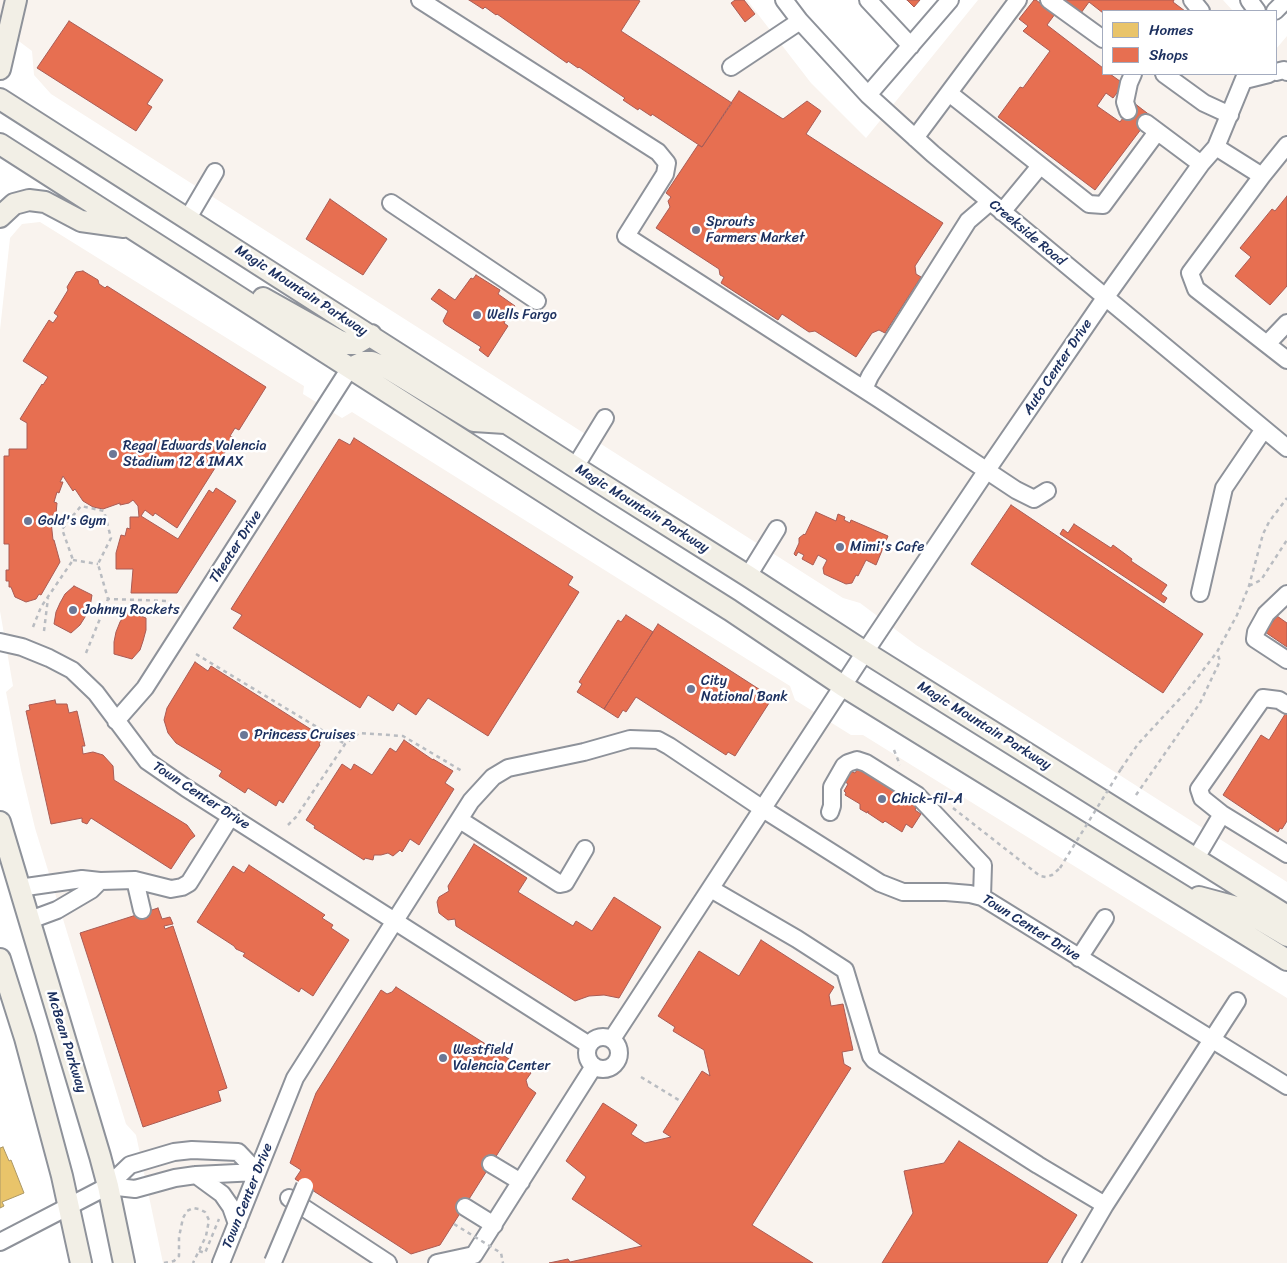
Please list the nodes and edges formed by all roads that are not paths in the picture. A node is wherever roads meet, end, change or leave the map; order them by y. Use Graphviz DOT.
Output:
graph roads {
  1 [pos="16,0"];
  2 [pos="420,0"];
  3 [pos="868,0"];
  4 [pos="950,0"];
  5 [pos="1018,0"];
  6 [pos="1050,0"];
  7 [pos="1192,0"];
  8 [pos="1286,0"];
  9 [pos="790,2"];
  10 [pos="1200,10"];
  11 [pos="1276,10"];
  12 [pos="800,21"];
  13 [pos="1102,38"];
  14 [pos="911,46"];
  15 [pos="731,67"];
  16 [pos="0,68"];
  17 [pos="1132,75"];
  18 [pos="1165,75"];
  19 [pos="1256,75"];
  20 [pos="1244,76"];
  21 [pos="948,93"];
  22 [pos="868,95"];
  23 [pos="0,99"];
  24 [pos="1128,111"];
  25 [pos="1230,115"];
  26 [pos="915,138"];
  27 [pos="0,144"];
  28 [pos="1287,145"];
  29 [pos="1216,147"];
  30 [pos="1201,164"];
  31 [pos="1040,166"];
  32 [pos="215,172"];
  33 [pos="1262,176"];
  34 [pos="391,203"];
  35 [pos="996,207"];
  36 [pos="0,216"];
  37 [pos="188,218"];
  38 [pos="130,228"];
  39 [pos="196,271"];
  40 [pos="1104,298"];
  41 [pos="537,301"];
  42 [pos="1287,323"];
  43 [pos="371,335"];
  44 [pos="1267,344"];
  45 [pos="1287,360"];
  46 [pos="350,368"];
  47 [pos="864,389"];
  48 [pos="605,418"];
  49 [pos="507,423"];
  50 [pos="1264,429"];
  51 [pos="1284,440"];
  52 [pos="575,467"];
  53 [pos="988,470"];
  54 [pos="1047,491"];
  55 [pos="777,529"];
  56 [pos="748,576"];
  57 [pos="1200,593"];
  58 [pos="1287,594"];
  59 [pos="0,642"];
  60 [pos="865,652"];
  61 [pos="1287,660"];
  62 [pos="844,686"];
  63 [pos="1287,705"];
  64 [pos="116,721"];
  65 [pos="763,809"];
  66 [pos="830,812"];
  67 [pos="1222,814"];
  68 [pos="231,816"];
  69 [pos="460,820"];
  70 [pos="0,822"];
  71 [pos="585,849"];
  72 [pos="1287,854"];
  73 [pos="1196,858"];
  74 [pos="135,880"];
  75 [pos="100,881"];
  76 [pos="19,888"];
  77 [pos="711,889"];
  78 [pos="1178,892"];
  79 [pos="982,896"];
  80 [pos="142,910"];
  81 [pos="1287,916"];
  82 [pos="1105,918"];
  83 [pos="30,920"];
  84 [pos="395,921"];
  85 [pos="1287,936"];
  86 [pos="1079,958"];
  87 [pos="0,959"];
  88 [pos="1287,960"];
  89 [pos="1237,1001"];
  90 [pos="612,1039"];
  91 [pos="1211,1039"];
  92 [pos="589,1045"];
  93 [pos="594,1066"];
  94 [pos="1287,1086"];
  95 [pos="491,1164"];
  96 [pos="257,1172"];
  97 [pos="196,1175"];
  98 [pos="521,1182"];
  99 [pos="108,1186"];
  100 [pos="305,1186"];
  101 [pos="290,1198"];
  102 [pos="1105,1205"];
  103 [pos="69,1206"];
  104 [pos="465,1207"];
  105 [pos="237,1224"];
  106 [pos="494,1225"];
  107 [pos="0,1242"];
  108 [pos="273,1262"];
  109 [pos="81,1263"];
  110 [pos="124,1263"];
  111 [pos="221,1263"];
  112 [pos="388,1263"];
  113 [pos="437,1263"];
  114 [pos="1071,1263"];
  1 -- 16 [label="main road"];
  2 -- 47 [label="street"];
  3 -- 14 [label="street"];
  4 -- 14 [label="street"];
  5 -- 21 [label="street"];
  6 -- 13 [label="street"];
  7 -- 10 [label="street"];
  8 -- 11 [label="street"];
  9 -- 12 [label="street, Creekside Road"];
  12 -- 15 [label="street"];
  12 -- 22 [label="street, Creekside Road"];
  14 -- 22 [label="street"];
  17 -- 24 [label="street"];
  18 -- 25 [label="street"];
  19 -- 20 [label="street"];
  20 -- 25 [label="street, Auto Center Drive"];
  21 -- 26 [label="street"];
  21 -- 31 [label="street"];
  22 -- 26 [label="street, Creekside Road"];
  23 -- 37 [label="main road, Magic Mountain Parkway"];
  25 -- 29 [label="street, Auto Center Drive"];
  26 -- 35 [label="street, Creekside Road"];
  27 -- 38 [label="main road"];
  28 -- 33 [label="street"];
  29 -- 30 [label="street, Auto Center Drive"];
  29 -- 33 [label="street"];
  30 -- 31 [label="street"];
  30 -- 40 [label="street, Auto Center Drive"];
  31 -- 35 [label="street"];
  32 -- 37 [label="street"];
  33 -- 44 [label="street"];
  34 -- 41 [label="street"];
  35 -- 40 [label="street, Creekside Road"];
  35 -- 47 [label="street"];
  36 -- 38 [label="main road"];
  37 -- 43 [label="main road, Magic Mountain Parkway"];
  38 -- 39 [label="main road"];
  39 -- 43 [label="main road"];
  39 -- 46 [label="main road"];
  40 -- 50 [label="street, Creekside Road"];
  40 -- 53 [label="street, Auto Center Drive"];
  42 -- 44 [label="street"];
  43 -- 49 [label="main road, Magic Mountain Parkway"];
  44 -- 45 [label="street"];
  46 -- 49 [label="main road"];
  46 -- 62 [label="main road"];
  46 -- 64 [label="street, Theater Drive"];
  47 -- 53 [label="street"];
  48 -- 52 [label="street"];
  49 -- 52 [label="main road, Magic Mountain Parkway"];
  50 -- 51 [label="street, Creekside Road"];
  50 -- 57 [label="street"];
  52 -- 56 [label="main road, Magic Mountain Parkway"];
  53 -- 54 [label="street"];
  53 -- 60 [label="street, Auto Center Drive"];
  55 -- 56 [label="street"];
  56 -- 60 [label="main road, Magic Mountain Parkway"];
  58 -- 61 [label="street"];
  59 -- 64 [label="street, Town Center Drive"];
  60 -- 62 [label="street"];
  60 -- 73 [label="main road, Magic Mountain Parkway"];
  62 -- 65 [label="street"];
  62 -- 78 [label="main road"];
  63 -- 67 [label="street"];
  64 -- 68 [label="street, Town Center Drive"];
  65 -- 69 [label="street, Town Center Drive"];
  65 -- 77 [label="street"];
  65 -- 79 [label="street, Town Center Drive"];
  66 -- 79 [label="street"];
  67 -- 72 [label="street"];
  67 -- 73 [label="street"];
  68 -- 74 [label="street"];
  68 -- 84 [label="street, Town Center Drive"];
  69 -- 71 [label="street"];
  69 -- 84 [label="street, Town Center Drive"];
  70 -- 76 [label="main road, McBean Parkway"];
  73 -- 81 [label="main road, Magic Mountain Parkway"];
  74 -- 75 [label="street"];
  74 -- 80 [label="street"];
  75 -- 76 [label="street"];
  75 -- 83 [label="street"];
  76 -- 83 [label="main road, McBean Parkway"];
  77 -- 90 [label="street"];
  77 -- 102 [label="street"];
  78 -- 85 [label="main road"];
  78 -- 88 [label="main road"];
  79 -- 86 [label="street, Town Center Drive"];
  82 -- 86 [label="street"];
  83 -- 99 [label="main road, McBean Parkway"];
  84 -- 92 [label="street, Town Center Drive"];
  84 -- 96 [label="street, Town Center Drive"];
  86 -- 91 [label="street, Town Center Drive"];
  87 -- 103 [label="main road"];
  89 -- 91 [label="street"];
  90 -- 92 [label="street"];
  90 -- 93 [label="street"];
  91 -- 94 [label="street, Town Center Drive"];
  91 -- 102 [label="street"];
  92 -- 93 [label="street"];
  93 -- 98 [label="street"];
  95 -- 98 [label="street"];
  96 -- 97 [label="street"];
  96 -- 99 [label="street"];
  96 -- 105 [label="street, Town Center Drive"];
  97 -- 99 [label="street"];
  97 -- 105 [label="street"];
  98 -- 106 [label="street"];
  99 -- 103 [label="street"];
  99 -- 110 [label="main road, McBean Parkway"];
  100 -- 108 [label="street, bridge"];
  101 -- 112 [label="street"];
  102 -- 114 [label="street"];
  103 -- 107 [label="street"];
  103 -- 109 [label="main road"];
  104 -- 106 [label="street"];
  105 -- 111 [label="street, Town Center Drive"];
  106 -- 113 [label="street"];
}
